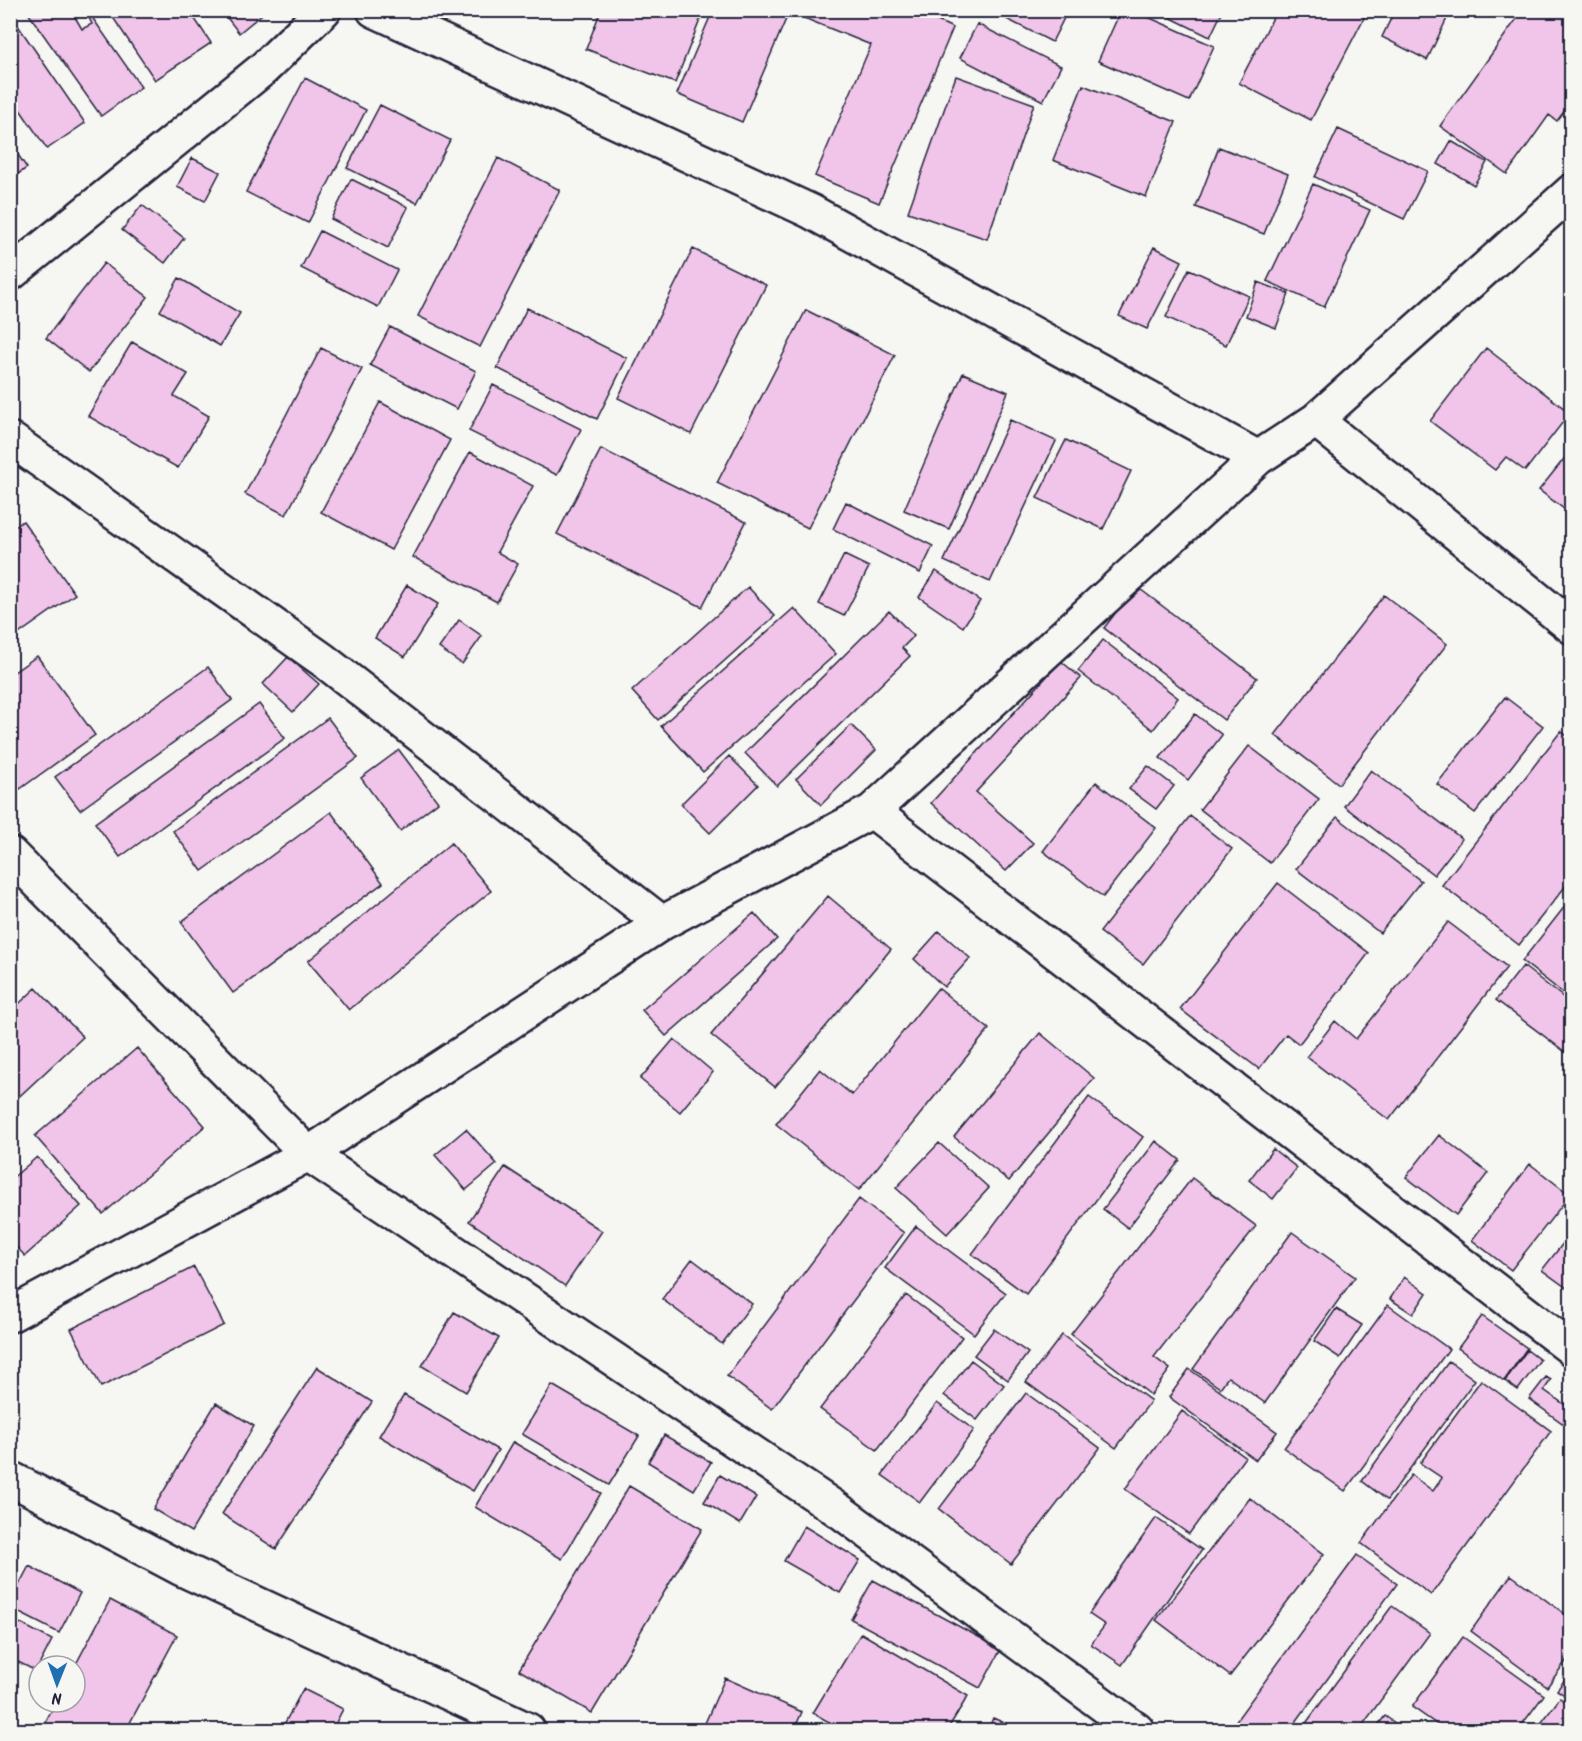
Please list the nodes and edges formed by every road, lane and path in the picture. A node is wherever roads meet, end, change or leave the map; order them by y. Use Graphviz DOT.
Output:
graph roads {
  1 [pos="324,10"];
  2 [pos="374,10"];
  3 [pos="1572,191"];
  4 [pos="10,274"];
  5 [pos="1316,420"];
  6 [pos="10,439"];
  7 [pos="1258,458"];
  8 [pos="1572,627"];
  9 [pos="872,811"];
  10 [pos="10,854"];
  11 [pos="662,923"];
  12 [pos="308,1154"];
  13 [pos="10,1315"];
  14 [pos="1572,1349"];
  15 [pos="10,1478"];
  16 [pos="528,1731"];
  17 [pos="1137,1731"];
  1 -- 4 [label="street"];
  2 -- 7 [label="street"];
  3 -- 5 [label="street"];
  5 -- 7 [label="street"];
  5 -- 8 [label="street"];
  6 -- 11 [label="street"];
  7 -- 9 [label="street"];
  9 -- 11 [label="street"];
  9 -- 14 [label="street"];
  10 -- 12 [label="street"];
  11 -- 12 [label="street"];
  12 -- 13 [label="street"];
  12 -- 17 [label="street"];
  15 -- 16 [label="street"];
}
